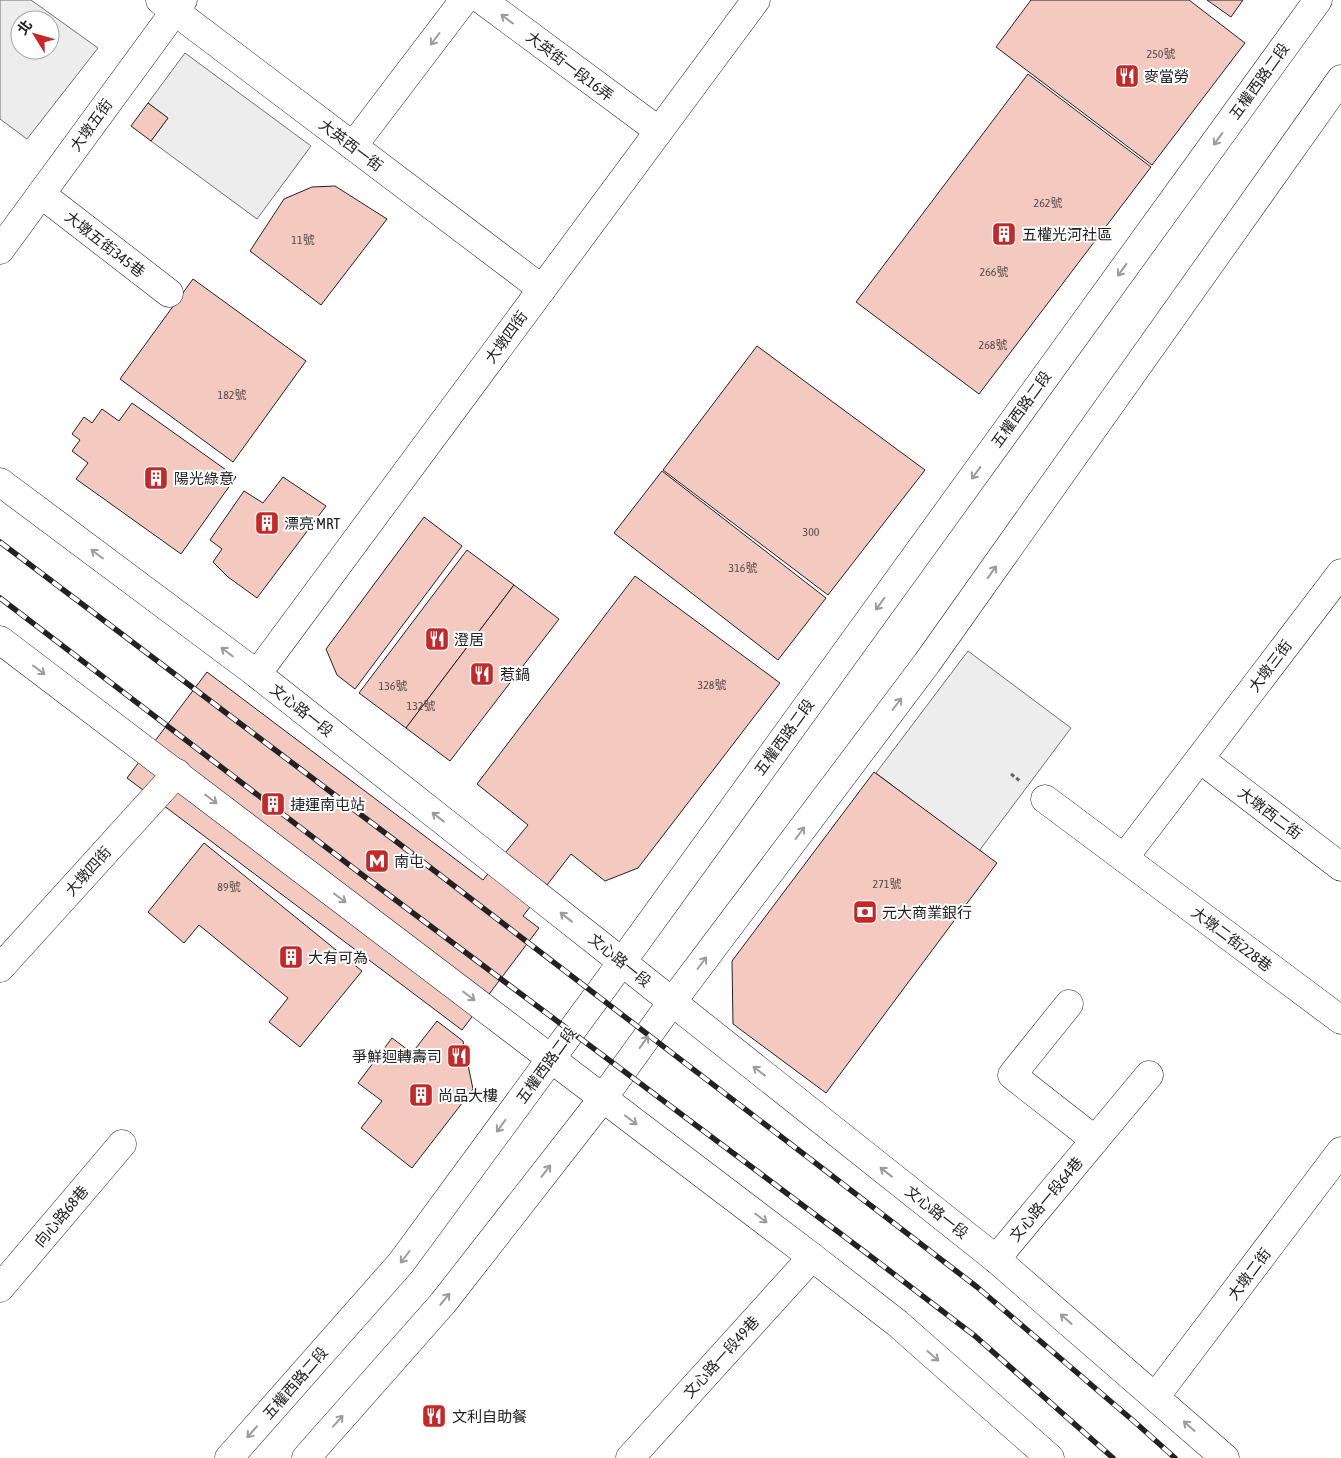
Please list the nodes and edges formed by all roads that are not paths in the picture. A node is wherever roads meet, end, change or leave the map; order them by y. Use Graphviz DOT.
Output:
graph roads {
  1 [pos="464,0"];
  2 [pos="482,0"];
  3 [pos="756,0"];
  4 [pos="1318,0"];
  5 [pos="173,4"];
  6 [pos="1341,80"];
  7 [pos="659,131"];
  8 [pos="353,146"];
  9 [pos="41,194"];
  10 [pos="0,250"];
  11 [pos="542,289"];
  12 [pos="169,293"];
  13 [pos="0,482"];
  14 [pos="1341,573"];
  15 [pos="0,640"];
  16 [pos="257,674"];
  17 [pos="1200,759"];
  18 [pos="177,773"];
  19 [pos="1044,799"];
  20 [pos="1124,858"];
  21 [pos="1341,867"];
  22 [pos="622,962"];
  23 [pos="0,968"];
  24 [pos="672,1002"];
  25 [pos="1069,1004"];
  26 [pos="1341,1020"];
  27 [pos="551,1059"];
  28 [pos="1149,1075"];
  29 [pos="603,1098"];
  30 [pos="1095,1140"];
  31 [pos="122,1144"];
  32 [pos="1341,1151"];
  33 [pos="1333,1179"];
  34 [pos="812,1257"];
  35 [pos="996,1259"];
  36 [pos="0,1288"];
  37 [pos="1156,1396"];
  38 [pos="228,1458"];
  39 [pos="306,1458"];
  40 [pos="630,1458"];
  41 [pos="1050,1458"];
  42 [pos="1225,1458"];
  1 -- 8 [label="main road, one-way"];
  7 -- 2 [label="main road, 大英街一段16弄, one-way"];
  3 -- 7 [label="main road, 大墩四街"];
  4 -- 22 [label="main road, 五權西路二段, one-way"];
  5 -- 8 [label="main road, 大英西一街"];
  5 -- 9 [label="main road, 大墩五街"];
  24 -- 6 [label="main road, one-way"];
  7 -- 11 [label="main road, 大墩四街"];
  8 -- 11 [label="main road, 大英西一街"];
  9 -- 10 [label="main road, 大墩五街"];
  9 -- 12 [label="main road, 大墩五街345巷"];
  11 -- 16 [label="main road, 大墩四街"];
  16 -- 13 [label="main road, 文心路一段, one-way"];
  14 -- 17 [label="main road, 大墩三街"];
  15 -- 18 [label="main road, one-way"];
  22 -- 16 [label="main road, 文心路一段, one-way"];
  17 -- 20 [label="main road"];
  17 -- 21 [label="main road, 大墩西二街"];
  18 -- 23 [label="main road, 大墩四街"];
  18 -- 27 [label="main road, one-way"];
  19 -- 20 [label="main road, 大墩二街228巷"];
  20 -- 26 [label="main road, 大墩二街228巷"];
  22 -- 24 [label="main road, 文心路一段"];
  22 -- 27 [label="main road, 五權西路二段"];
  29 -- 24 [label="main road, one-way"];
  35 -- 24 [label="main road, 文心路一段, one-way"];
  25 -- 30 [label="main road"];
  27 -- 29 [label="main road"];
  27 -- 38 [label="main road, 五權西路二段, one-way"];
  28 -- 30 [label="main road, 文心路一段64巷"];
  29 -- 34 [label="main road, one-way"];
  39 -- 29 [label="main road, one-way"];
  30 -- 35 [label="main road, 文心路一段64巷"];
  31 -- 36 [label="main road, 向心路68巷"];
  32 -- 33 [label="main road, 大墩二街"];
  33 -- 37 [label="main road, 大墩二街"];
  34 -- 40 [label="main road, 文心路一段49巷"];
  34 -- 41 [label="main road, one-way"];
  37 -- 35 [label="main road, 文心路一段, one-way"];
  42 -- 37 [label="main road, 文心路一段, one-way"];
}
